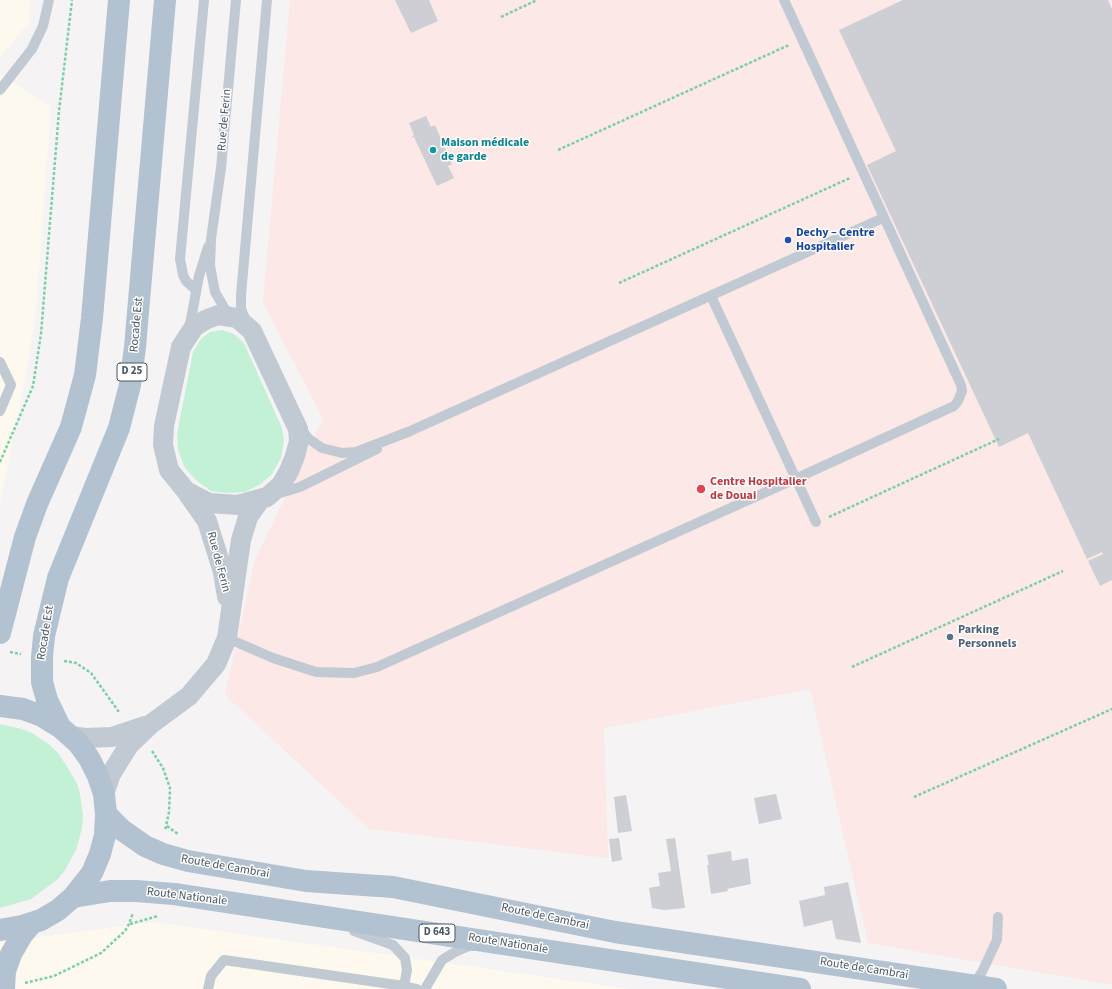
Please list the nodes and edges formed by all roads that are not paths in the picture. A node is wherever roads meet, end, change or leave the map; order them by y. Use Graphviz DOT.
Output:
graph roads {
  1 [pos="49,0"];
  2 [pos="119,0"];
  3 [pos="165,0"];
  4 [pos="204,0"];
  5 [pos="236,0"];
  6 [pos="267,0"];
  7 [pos="784,0"];
  8 [pos="0,90"];
  9 [pos="883,218"];
  10 [pos="211,239"];
  11 [pos="196,290"];
  12 [pos="711,296"];
  13 [pos="229,316"];
  14 [pos="248,327"];
  15 [pos="188,333"];
  16 [pos="0,362"];
  17 [pos="0,411"];
  18 [pos="294,418"];
  19 [pos="408,432"];
  20 [pos="795,479"];
  21 [pos="186,490"];
  22 [pos="263,498"];
  23 [pos="816,522"];
  24 [pos="230,616"];
  25 [pos="0,633"];
  26 [pos="227,638"];
  27 [pos="0,706"];
  28 [pos="151,724"];
  29 [pos="65,732"];
  30 [pos="105,804"];
  31 [pos="73,897"];
  32 [pos="289,911"];
  33 [pos="998,917"];
  34 [pos="32,924"];
  35 [pos="0,930"];
  36 [pos="652,938"];
  37 [pos="512,944"];
  38 [pos="778,956"];
  39 [pos="649,966"];
  40 [pos="774,985"];
  41 [pos="973,985"];
  42 [pos="404,986"];
  43 [pos="4,989"];
  44 [pos="208,989"];
  45 [pos="417,989"];
  46 [pos="425,989"];
  47 [pos="800,989"];
  48 [pos="996,989"];
  1 -- 8 [label="lane"];
  2 -- 25 [label="main road"];
  3 -- 29 [label="main road, Rocade Est / D 25"];
  4 -- 11 [label="lane"];
  5 -- 10 [label="lane, Rue de Ferin"];
  6 -- 14 [label="lane"];
  7 -- 9 [label="lane"];
  9 -- 12 [label="lane"];
  9 -- 20 [label="lane"];
  10 -- 11 [label="lane, Rue de Ferin"];
  10 -- 13 [label="lane, Rue de Ferin"];
  11 -- 15 [label="lane, Rue de Ferin"];
  12 -- 19 [label="lane"];
  12 -- 20 [label="lane"];
  13 -- 14 [label="street"];
  13 -- 15 [label="street"];
  14 -- 18 [label="street, Rue de Ferin"];
  15 -- 21 [label="street"];
  16 -- 17 [label="lane"];
  18 -- 19 [label="lane"];
  18 -- 22 [label="street, Rue de Ferin"];
  19 -- 22 [label="lane"];
  20 -- 23 [label="lane"];
  20 -- 26 [label="lane"];
  21 -- 22 [label="street"];
  21 -- 24 [label="street, Rue de Ferin"];
  22 -- 24 [label="street, Rue de Ferin"];
  24 -- 26 [label="street, Rue de Ferin"];
  26 -- 28 [label="street, Rue de Ferin"];
  27 -- 29 [label="main road"];
  28 -- 29 [label="street, Rue de Ferin"];
  28 -- 30 [label="street, Rue de Ferin"];
  29 -- 30 [label="main road"];
  30 -- 31 [label="main road"];
  30 -- 36 [label="main road, Route de Cambrai"];
  31 -- 32 [label="main road, Route Nationale / D 643"];
  31 -- 34 [label="main road"];
  32 -- 37 [label="main road, Route Nationale / D 643"];
  32 -- 42 [label="lane"];
  33 -- 41 [label="lane"];
  34 -- 35 [label="main road"];
  34 -- 43 [label="main road"];
  36 -- 38 [label="main road, Route de Cambrai"];
  36 -- 39 [label="main road"];
  37 -- 39 [label="main road, Route Nationale / D 643"];
  37 -- 46 [label="lane"];
  38 -- 40 [label="main road"];
  38 -- 41 [label="main road, Route de Cambrai"];
  39 -- 40 [label="main road, Route Nationale / D 643"];
  40 -- 47 [label="main road, Route Nationale / D 643"];
  41 -- 48 [label="main road, Route de Cambrai"];
  42 -- 44 [label="lane"];
  42 -- 45 [label="lane"];
}
